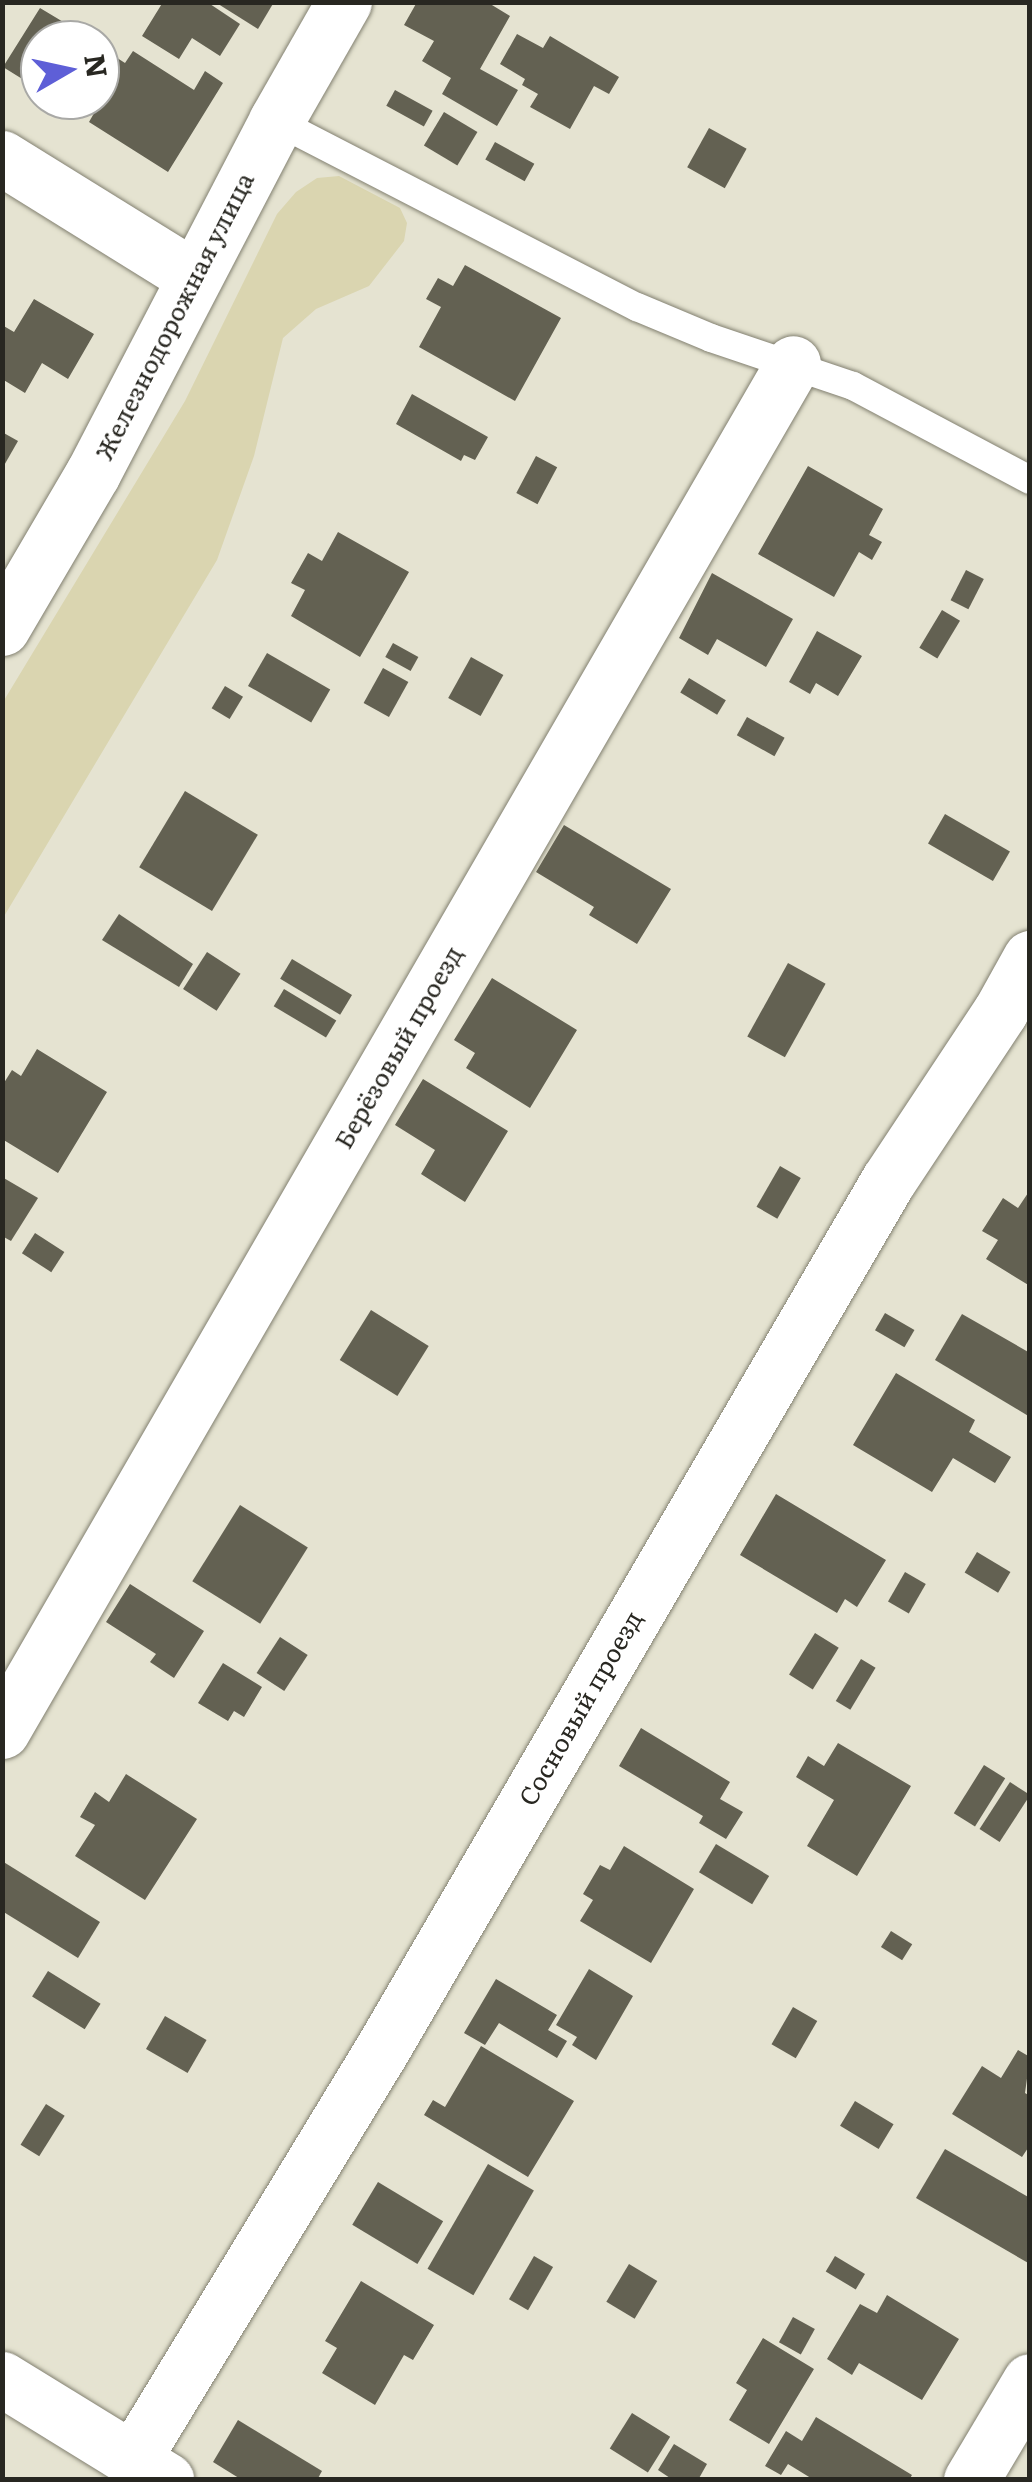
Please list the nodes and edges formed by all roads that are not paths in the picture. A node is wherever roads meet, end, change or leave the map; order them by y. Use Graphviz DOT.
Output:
graph roads {
  1 [pos="344,2"];
  2 [pos="276,122"];
  3 [pos="2,158"];
  4 [pos="194,277"];
  5 [pos="793,363"];
  6 [pos="1030,480"];
  7 [pos="2,628"];
  8 [pos="1030,958"];
  9 [pos="2,1730"];
  10 [pos="2,2378"];
  11 [pos="1030,2381"];
  12 [pos="150,2469"];
  13 [pos="971,2480"];
  1 -- 2 [label="street, Железнодорожная улица"];
  2 -- 4 [label="street, Железнодорожная улица"];
  2 -- 5 [label="lane"];
  3 -- 4 [label="street"];
  4 -- 7 [label="street, Железнодорожная улица"];
  5 -- 6 [label="lane"];
  5 -- 9 [label="street, Берёзовый проезд"];
  8 -- 12 [label="street, Сосновый проезд"];
  10 -- 12 [label="street"];
  11 -- 13 [label="street"];
}
